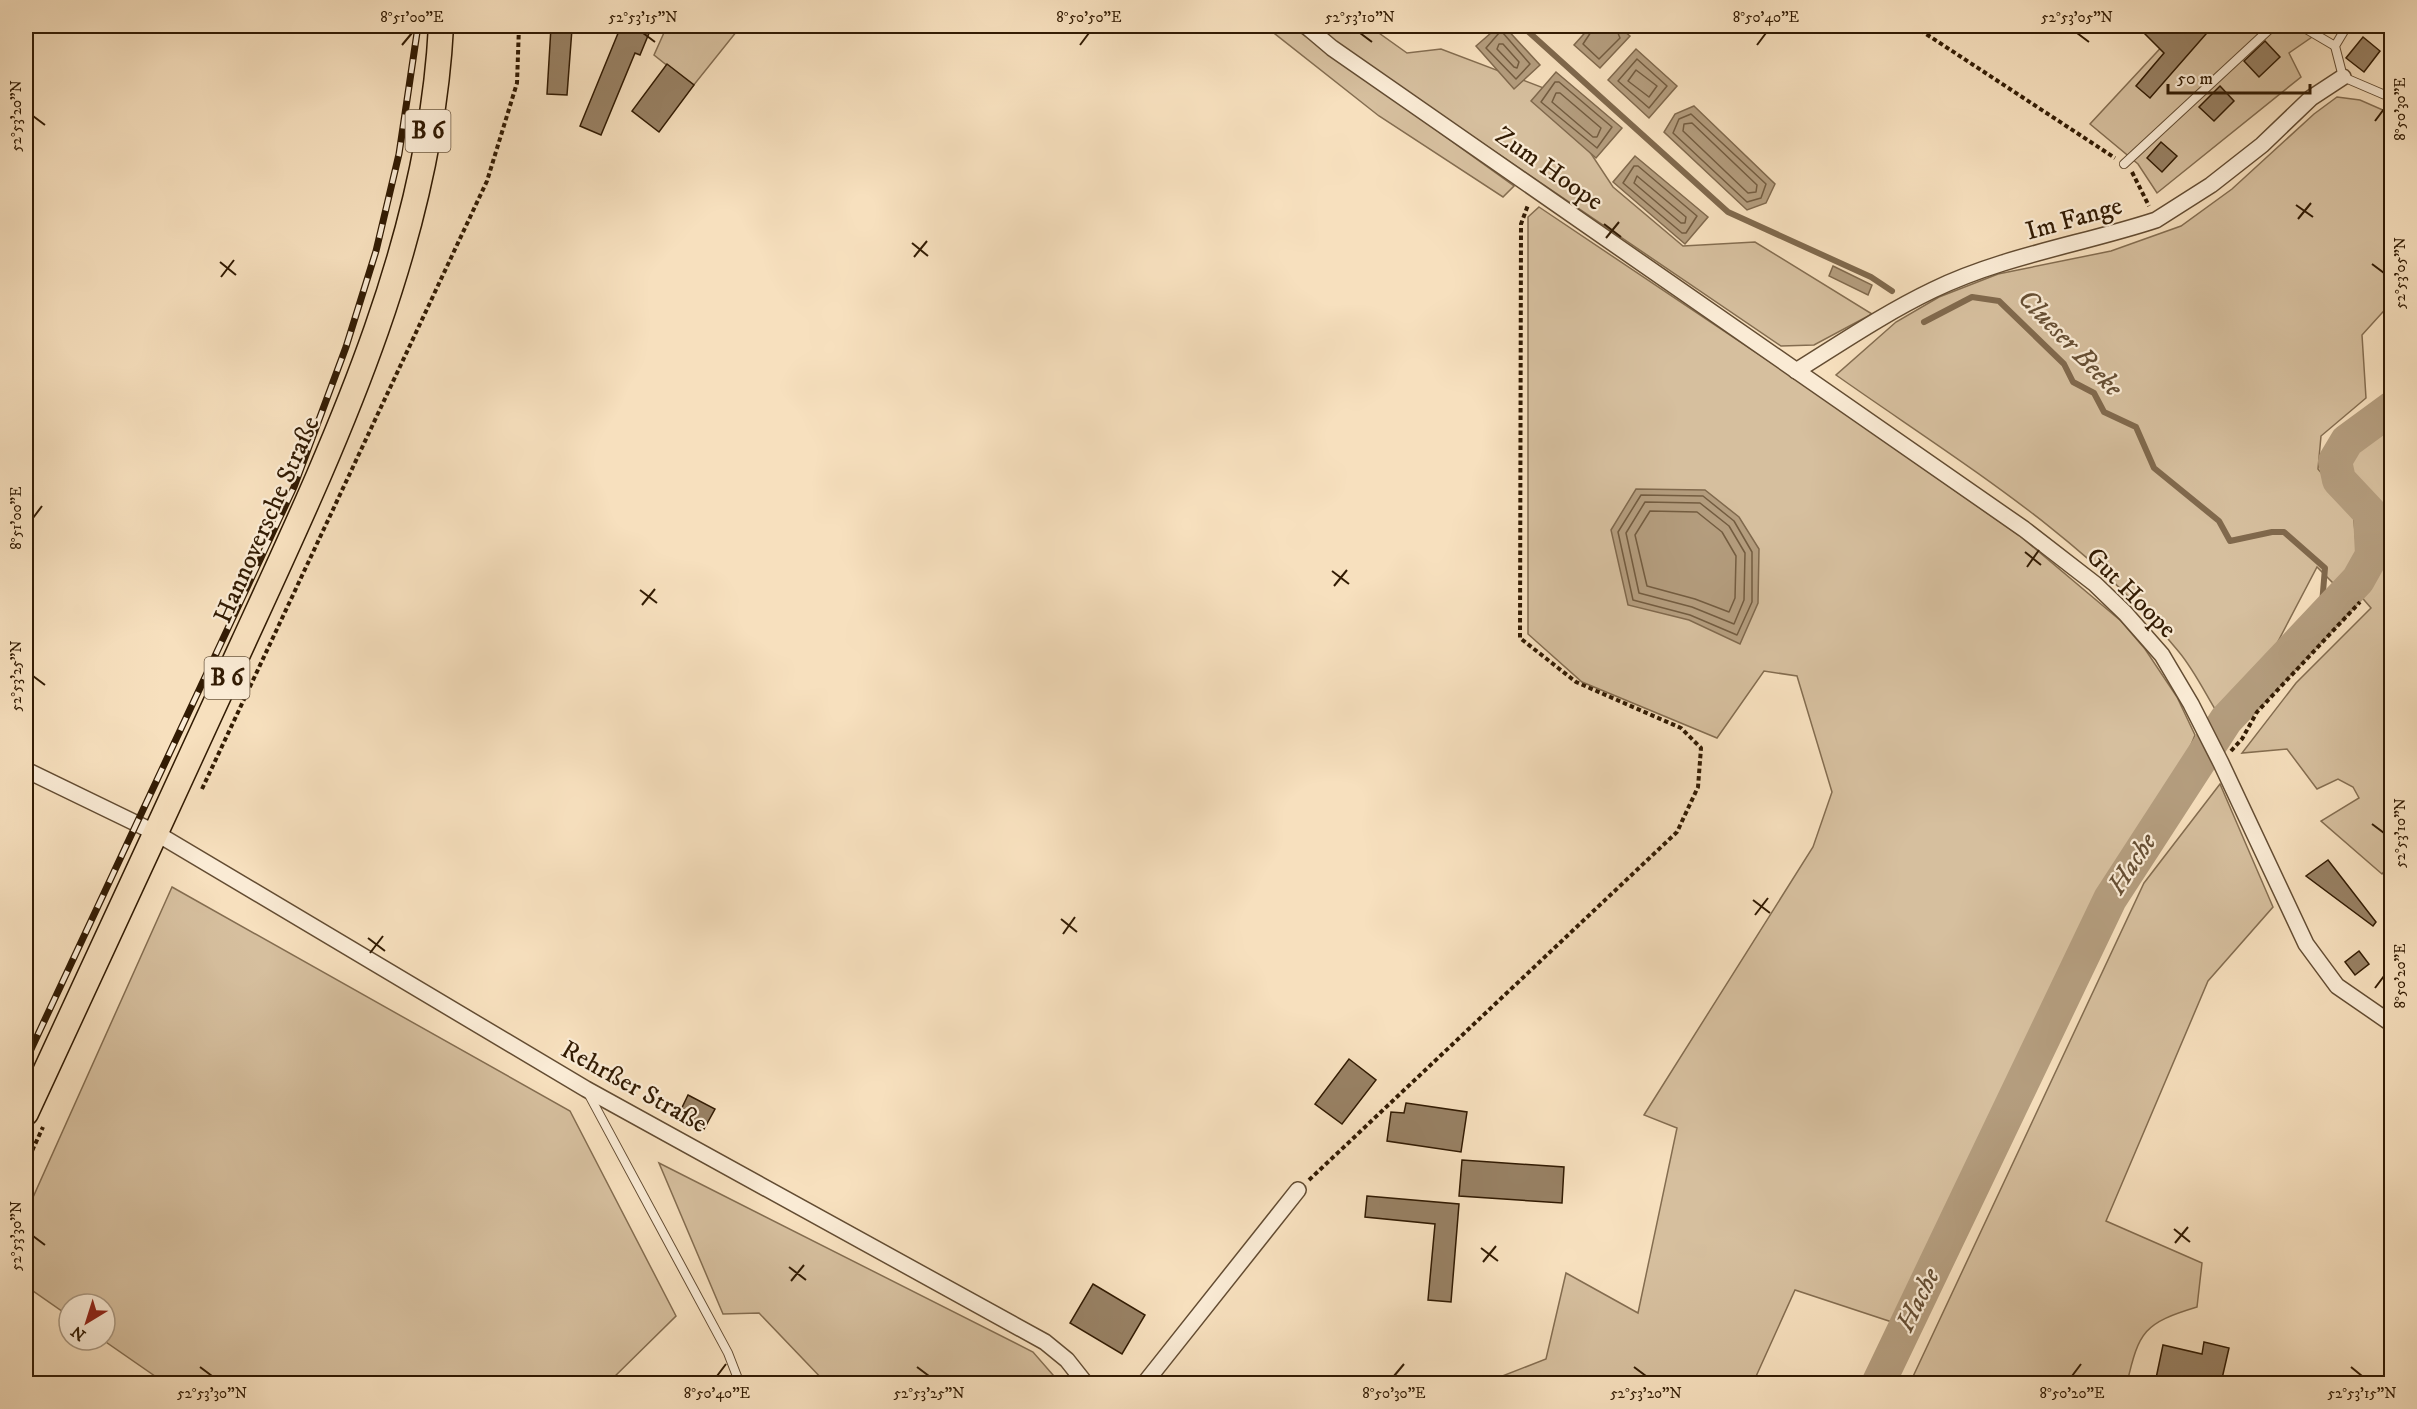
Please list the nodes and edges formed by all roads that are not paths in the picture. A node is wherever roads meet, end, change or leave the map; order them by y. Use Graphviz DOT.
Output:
graph roads {
  1 [pos="441,26"];
  2 [pos="1306,26"];
  3 [pos="2273,26"];
  4 [pos="2301,26"];
  5 [pos="2347,26"];
  6 [pos="2334,46"];
  7 [pos="2343,77"];
  8 [pos="2391,98"];
  9 [pos="2124,164"];
  10 [pos="1796,371"];
  11 [pos="26,770"];
  12 [pos="156,833"];
  13 [pos="2391,1024"];
  14 [pos="586,1089"];
  15 [pos="26,1113"];
  16 [pos="1298,1190"];
  17 [pos="738,1382"];
  18 [pos="1086,1383"];
  19 [pos="1144,1383"];
  1 -- 12 [label="main road, Hannoversche Straße / B 6"];
  2 -- 10 [label="street, Zum Hoope"];
  3 -- 9 [label="lane"];
  4 -- 6 [label="lane"];
  5 -- 6 [label="lane"];
  6 -- 7 [label="lane"];
  7 -- 8 [label="lane"];
  7 -- 10 [label="street, Im Fange"];
  10 -- 13 [label="street, Gut Hoope"];
  11 -- 12 [label="street, Rehrßer Straße"];
  12 -- 14 [label="street, Rehrßer Straße"];
  12 -- 15 [label="main road, Hannoversche Straße / B 6"];
  14 -- 17 [label="lane"];
  14 -- 18 [label="street, Rehrßer Straße"];
  16 -- 19 [label="street"];
}
